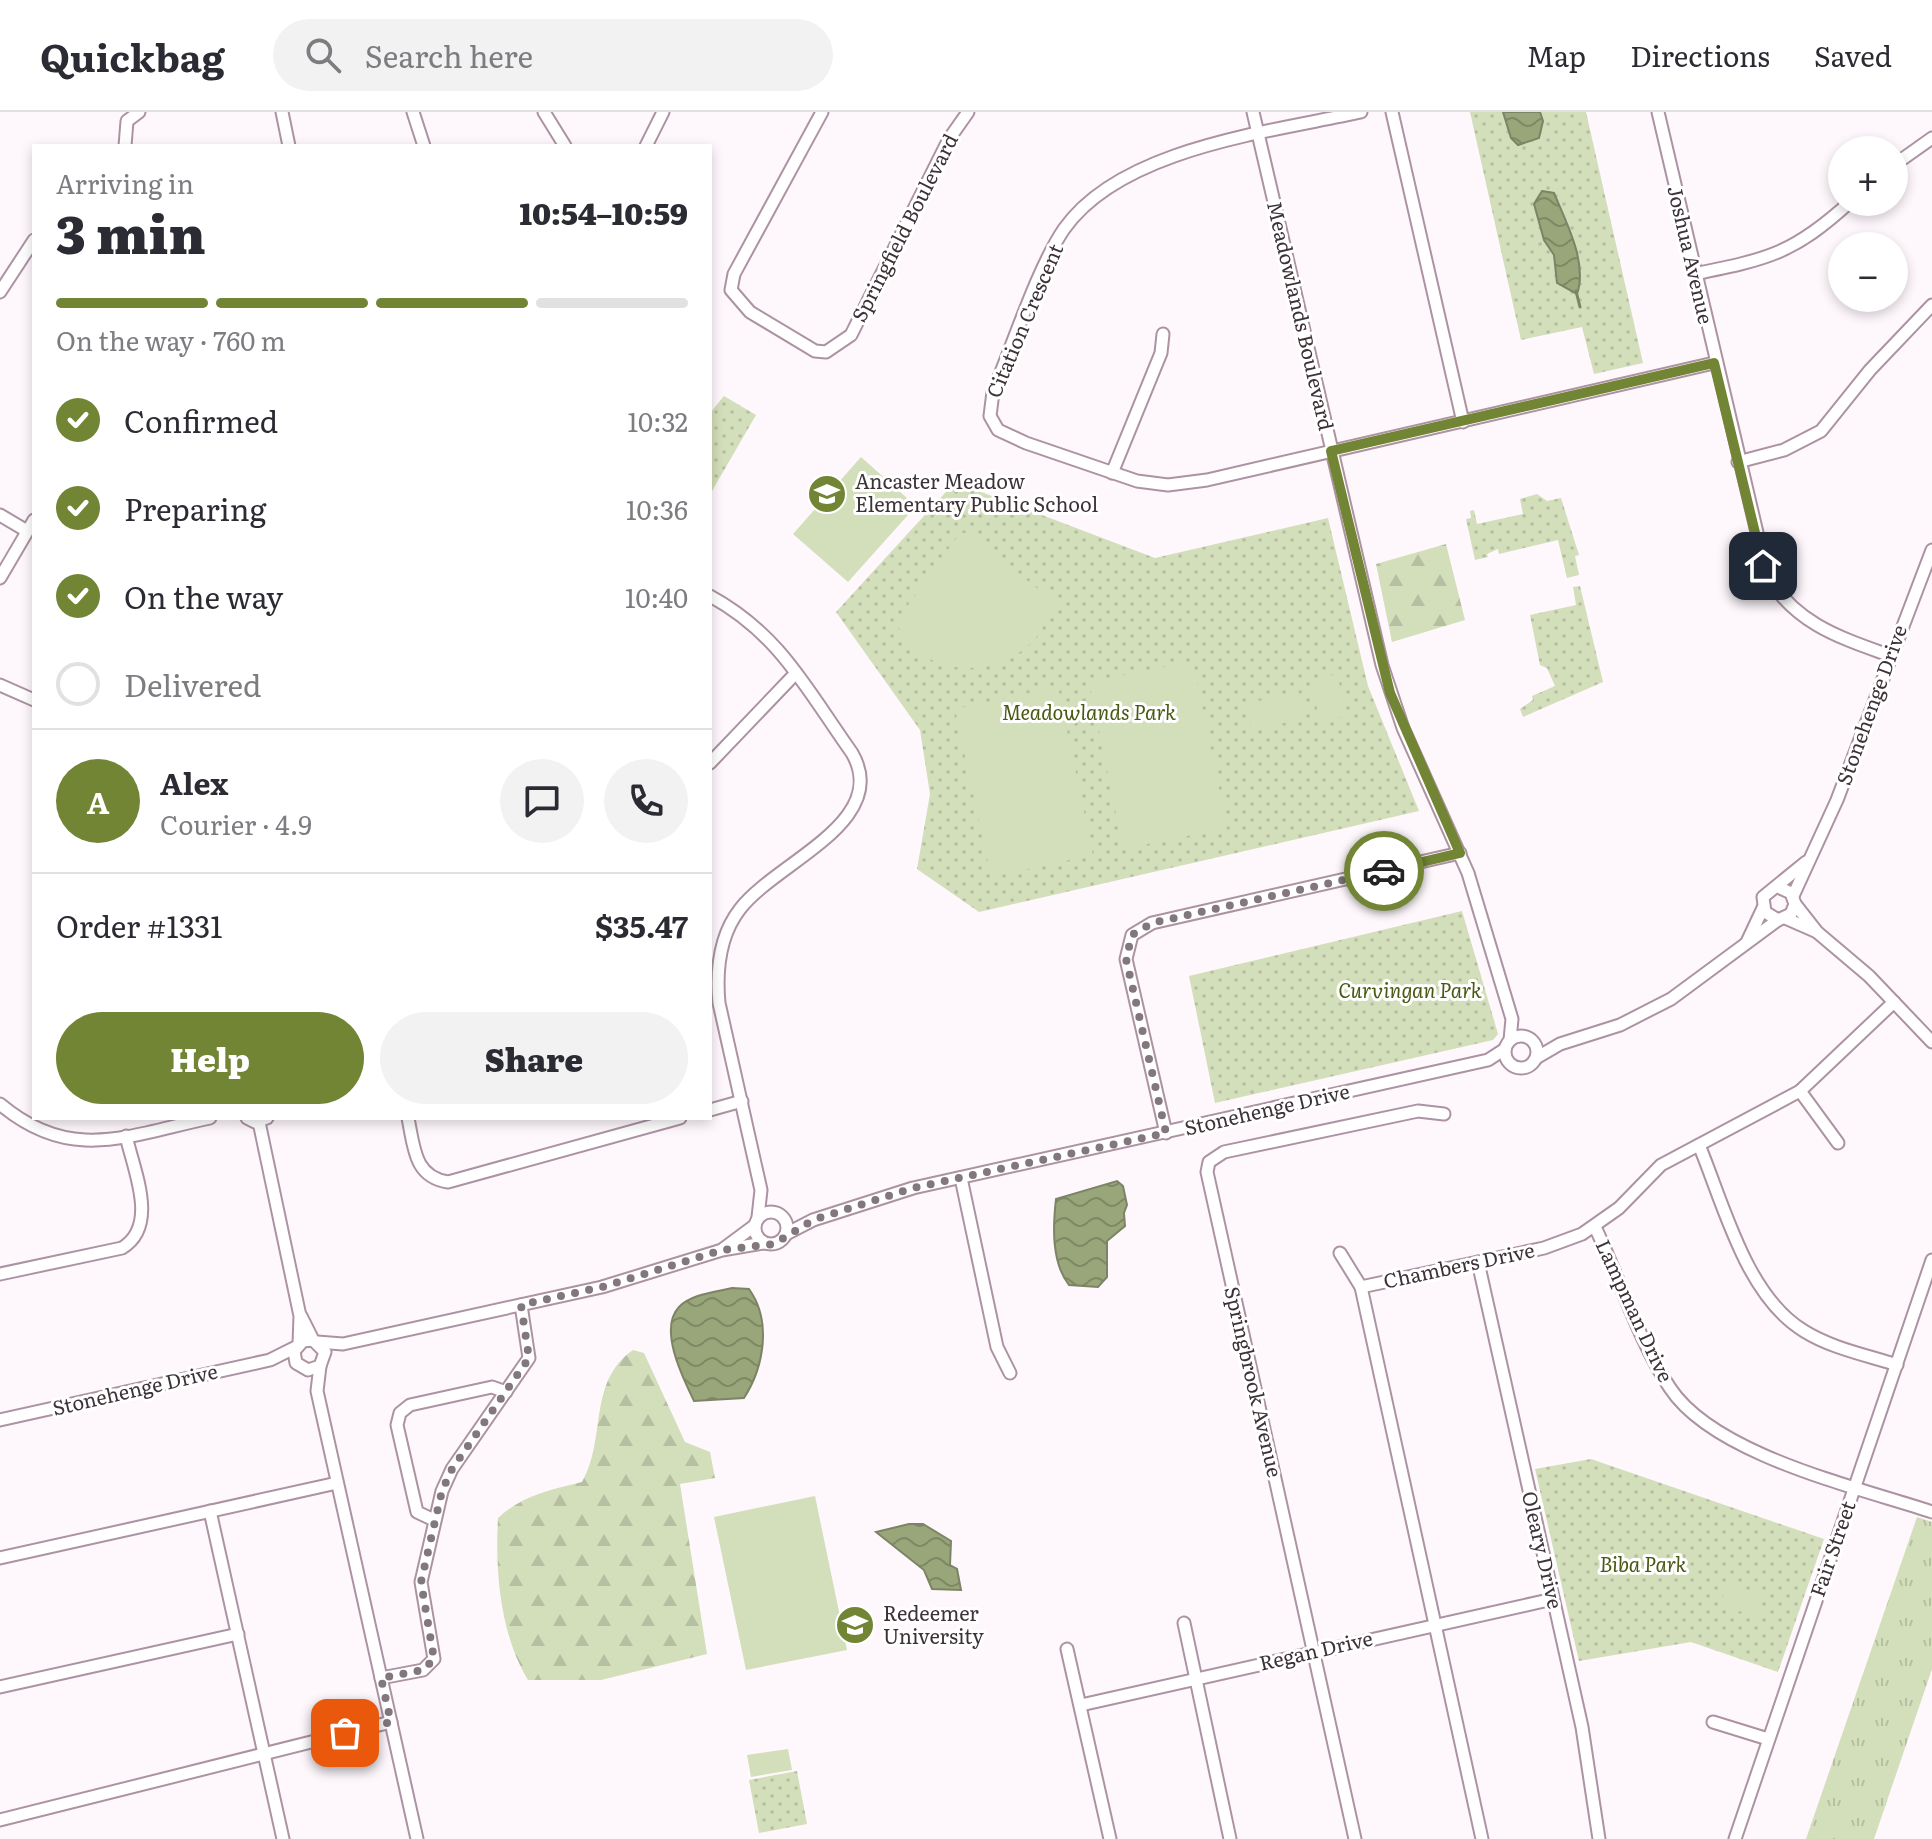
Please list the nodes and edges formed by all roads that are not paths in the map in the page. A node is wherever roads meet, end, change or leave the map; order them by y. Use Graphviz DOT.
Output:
graph roads {
  1 [pos="139,112"];
  2 [pos="282,112"];
  3 [pos="413,112"];
  4 [pos="544,112"];
  5 [pos="663,112"];
  6 [pos="822,112"];
  7 [pos="968,112"];
  8 [pos="1253,112"];
  9 [pos="1361,112"];
  10 [pos="1392,112"];
  11 [pos="1658,112"];
  12 [pos="1259,134"];
  13 [pos="1932,138"];
  14 [pos="125,144"];
  15 [pos="289,144"];
  16 [pos="423,144"];
  17 [pos="564,144"];
  18 [pos="647,144"];
  19 [pos="1908,155"];
  20 [pos="1832,216"];
  21 [pos="32,243"];
  22 [pos="1694,274"];
  23 [pos="0,292"];
  24 [pos="1932,305"];
  25 [pos="1163,334"];
  26 [pos="1714,363"];
  27 [pos="1463,422"];
  28 [pos="1331,451"];
  29 [pos="1738,462"];
  30 [pos="1112,473"];
  31 [pos="0,515"];
  32 [pos="31,525"];
  33 [pos="1932,550"];
  34 [pos="0,578"];
  35 [pos="712,597"];
  36 [pos="1891,656"];
  37 [pos="796,673"];
  38 [pos="0,685"];
  39 [pos="32,699"];
  40 [pos="712,761"];
  41 [pos="1460,853"];
  42 [pos="1809,859"];
  43 [pos="1778,887"];
  44 [pos="1794,900"];
  45 [pos="1763,908"];
  46 [pos="1781,919"];
  47 [pos="1817,932"];
  48 [pos="1747,942"];
  49 [pos="713,972"];
  50 [pos="1894,1002"];
  51 [pos="1512,1019"];
  52 [pos="1529,1039"];
  53 [pos="1932,1042"];
  54 [pos="1560,1044"];
  55 [pos="1507,1045"];
  56 [pos="1536,1058"];
  57 [pos="1488,1060"];
  58 [pos="1510,1064"];
  59 [pos="1800,1091"];
  60 [pos="742,1101"];
  61 [pos="0,1104"];
  62 [pos="712,1109"];
  63 [pos="1444,1114"];
  64 [pos="201,1120"];
  65 [pos="263,1120"];
  66 [pos="408,1120"];
  67 [pos="673,1120"];
  68 [pos="1166,1133"];
  69 [pos="126,1136"];
  70 [pos="1838,1143"];
  71 [pos="1699,1145"];
  72 [pos="961,1178"];
  73 [pos="761,1190"];
  74 [pos="779,1214"];
  75 [pos="813,1220"];
  76 [pos="756,1222"];
  77 [pos="1595,1227"];
  78 [pos="786,1234"];
  79 [pos="764,1243"];
  80 [pos="722,1250"];
  81 [pos="1340,1253"];
  82 [pos="1932,1260"];
  83 [pos="1478,1262"];
  84 [pos="0,1274"];
  85 [pos="1361,1287"];
  86 [pos="521,1305"];
  87 [pos="300,1316"];
  88 [pos="315,1341"];
  89 [pos="343,1344"];
  90 [pos="297,1345"];
  91 [pos="270,1360"];
  92 [pos="322,1363"];
  93 [pos="1897,1365"];
  94 [pos="301,1368"];
  95 [pos="1010,1373"];
  96 [pos="317,1391"];
  97 [pos="506,1392"];
  98 [pos="0,1420"];
  99 [pos="337,1483"];
  100 [pos="1855,1486"];
  101 [pos="210,1511"];
  102 [pos="1932,1512"];
  103 [pos="434,1520"];
  104 [pos="0,1558"];
  105 [pos="1553,1599"];
  106 [pos="1184,1623"];
  107 [pos="1436,1624"];
  108 [pos="238,1634"];
  109 [pos="1067,1649"];
  110 [pos="1313,1652"];
  111 [pos="381,1678"];
  112 [pos="1197,1678"];
  113 [pos="0,1687"];
  114 [pos="1081,1705"];
  115 [pos="391,1722"];
  116 [pos="1713,1722"];
  117 [pos="1768,1739"];
  118 [pos="265,1754"];
  119 [pos="0,1820"];
  120 [pos="412,1838"];
  121 [pos="283,1839"];
  122 [pos="1110,1839"];
  123 [pos="1230,1839"];
  124 [pos="1355,1839"];
  125 [pos="1482,1839"];
  126 [pos="1599,1839"];
  127 [pos="1735,1839"];
  1 -- 14 [label="street"];
  2 -- 15 [label="street"];
  3 -- 16 [label="street"];
  4 -- 17 [label="street"];
  5 -- 18 [label="street"];
  6 -- 7 [label="street, Springfield Boulevard"];
  8 -- 12 [label="street, Meadowlands Boulevard"];
  9 -- 12 [label="street"];
  10 -- 27 [label="street"];
  11 -- 22 [label="street, Joshua Avenue"];
  12 -- 28 [label="street, Meadowlands Boulevard"];
  12 -- 30 [label="street, Citation Crescent"];
  13 -- 19 [label="street"];
  20 -- 22 [label="street"];
  21 -- 23 [label="street"];
  22 -- 26 [label="street, Joshua Avenue"];
  24 -- 29 [label="street"];
  25 -- 30 [label="street"];
  26 -- 27 [label="street, Citation Crescent"];
  26 -- 29 [label="street, Joshua Avenue"];
  27 -- 28 [label="street, Citation Crescent"];
  28 -- 30 [label="street, Citation Crescent"];
  28 -- 41 [label="street, Meadowlands Boulevard"];
  29 -- 36 [label="street, Joshua Avenue"];
  31 -- 32 [label="street"];
  32 -- 34 [label="street"];
  33 -- 36 [label="street, Stonehenge Drive"];
  35 -- 37 [label="street"];
  36 -- 42 [label="street, Stonehenge Drive"];
  37 -- 40 [label="street"];
  37 -- 49 [label="street"];
  38 -- 39 [label="street"];
  41 -- 51 [label="street, Meadowlands Boulevard"];
  41 -- 68 [label="street"];
  42 -- 43 [label="street, Stonehenge Drive"];
  42 -- 44 [label="street, Stonehenge Drive"];
  43 -- 44 [label="street"];
  43 -- 45 [label="street"];
  44 -- 46 [label="street"];
  44 -- 47 [label="street"];
  45 -- 46 [label="street"];
  45 -- 48 [label="street"];
  46 -- 47 [label="street"];
  46 -- 48 [label="street"];
  47 -- 50 [label="street"];
  48 -- 54 [label="street"];
  49 -- 60 [label="street"];
  50 -- 53 [label="street"];
  50 -- 59 [label="street, Chambers Drive"];
  51 -- 52 [label="street, Meadowlands Boulevard"];
  51 -- 55 [label="street, Meadowlands Boulevard"];
  52 -- 54 [label="street"];
  52 -- 55 [label="street, Stonehenge Drive"];
  52 -- 56 [label="street"];
  54 -- 56 [label="street"];
  55 -- 57 [label="street, Stonehenge Drive"];
  55 -- 58 [label="street"];
  56 -- 58 [label="street"];
  57 -- 58 [label="street, Stonehenge Drive"];
  57 -- 68 [label="street, Stonehenge Drive"];
  59 -- 70 [label="street"];
  59 -- 71 [label="street, Chambers Drive"];
  60 -- 62 [label="street"];
  60 -- 73 [label="street"];
  61 -- 69 [label="street"];
  63 -- 110 [label="street, Springbrook Avenue"];
  64 -- 69 [label="street"];
  65 -- 87 [label="street"];
  66 -- 67 [label="street"];
  68 -- 72 [label="street, Stonehenge Drive"];
  69 -- 84 [label="street"];
  71 -- 77 [label="street, Chambers Drive"];
  71 -- 93 [label="street"];
  72 -- 75 [label="street, Stonehenge Drive"];
  72 -- 95 [label="street"];
  73 -- 74 [label="street"];
  73 -- 76 [label="street"];
  74 -- 75 [label="street, Stonehenge Drive"];
  74 -- 76 [label="street"];
  74 -- 78 [label="street"];
  75 -- 78 [label="street, Stonehenge Drive"];
  76 -- 79 [label="street"];
  76 -- 80 [label="street"];
  77 -- 83 [label="street, Chambers Drive"];
  77 -- 100 [label="street, Lampman Drive"];
  78 -- 79 [label="street"];
  79 -- 80 [label="street"];
  80 -- 86 [label="street"];
  81 -- 85 [label="street"];
  82 -- 93 [label="street, Fair Street"];
  83 -- 85 [label="street, Chambers Drive"];
  83 -- 105 [label="street, Oleary Drive"];
  85 -- 107 [label="street, Chambers Drive"];
  86 -- 89 [label="street"];
  86 -- 97 [label="street"];
  87 -- 88 [label="street"];
  87 -- 90 [label="street"];
  88 -- 89 [label="street"];
  88 -- 90 [label="street"];
  88 -- 92 [label="street"];
  89 -- 92 [label="street"];
  90 -- 91 [label="street, Stonehenge Drive"];
  90 -- 94 [label="street"];
  91 -- 94 [label="street, Stonehenge Drive"];
  91 -- 98 [label="street, Stonehenge Drive"];
  92 -- 94 [label="street"];
  92 -- 96 [label="street"];
  93 -- 100 [label="street, Fair Street"];
  94 -- 96 [label="street"];
  96 -- 99 [label="street"];
  97 -- 103 [label="street"];
  97 -- 103 [label="street"];
  99 -- 101 [label="street"];
  99 -- 111 [label="street"];
  100 -- 102 [label="street, Lampman Drive"];
  100 -- 117 [label="street, Fair Street"];
  101 -- 104 [label="street"];
  101 -- 108 [label="street"];
  103 -- 111 [label="street"];
  105 -- 107 [label="street, Regan Drive"];
  105 -- 126 [label="street, Oleary Drive"];
  106 -- 112 [label="street"];
  107 -- 110 [label="street, Regan Drive"];
  107 -- 125 [label="street, Chambers Drive"];
  108 -- 113 [label="street"];
  108 -- 118 [label="street"];
  109 -- 114 [label="street"];
  110 -- 112 [label="street, Regan Drive"];
  110 -- 124 [label="street, Springbrook Avenue"];
  111 -- 115 [label="street"];
  112 -- 114 [label="street, Regan Drive"];
  112 -- 123 [label="street"];
  114 -- 122 [label="street"];
  115 -- 118 [label="street"];
  115 -- 120 [label="street"];
  116 -- 117 [label="street"];
  117 -- 127 [label="street, Fair Street"];
  118 -- 119 [label="street"];
  118 -- 121 [label="street"];
}
